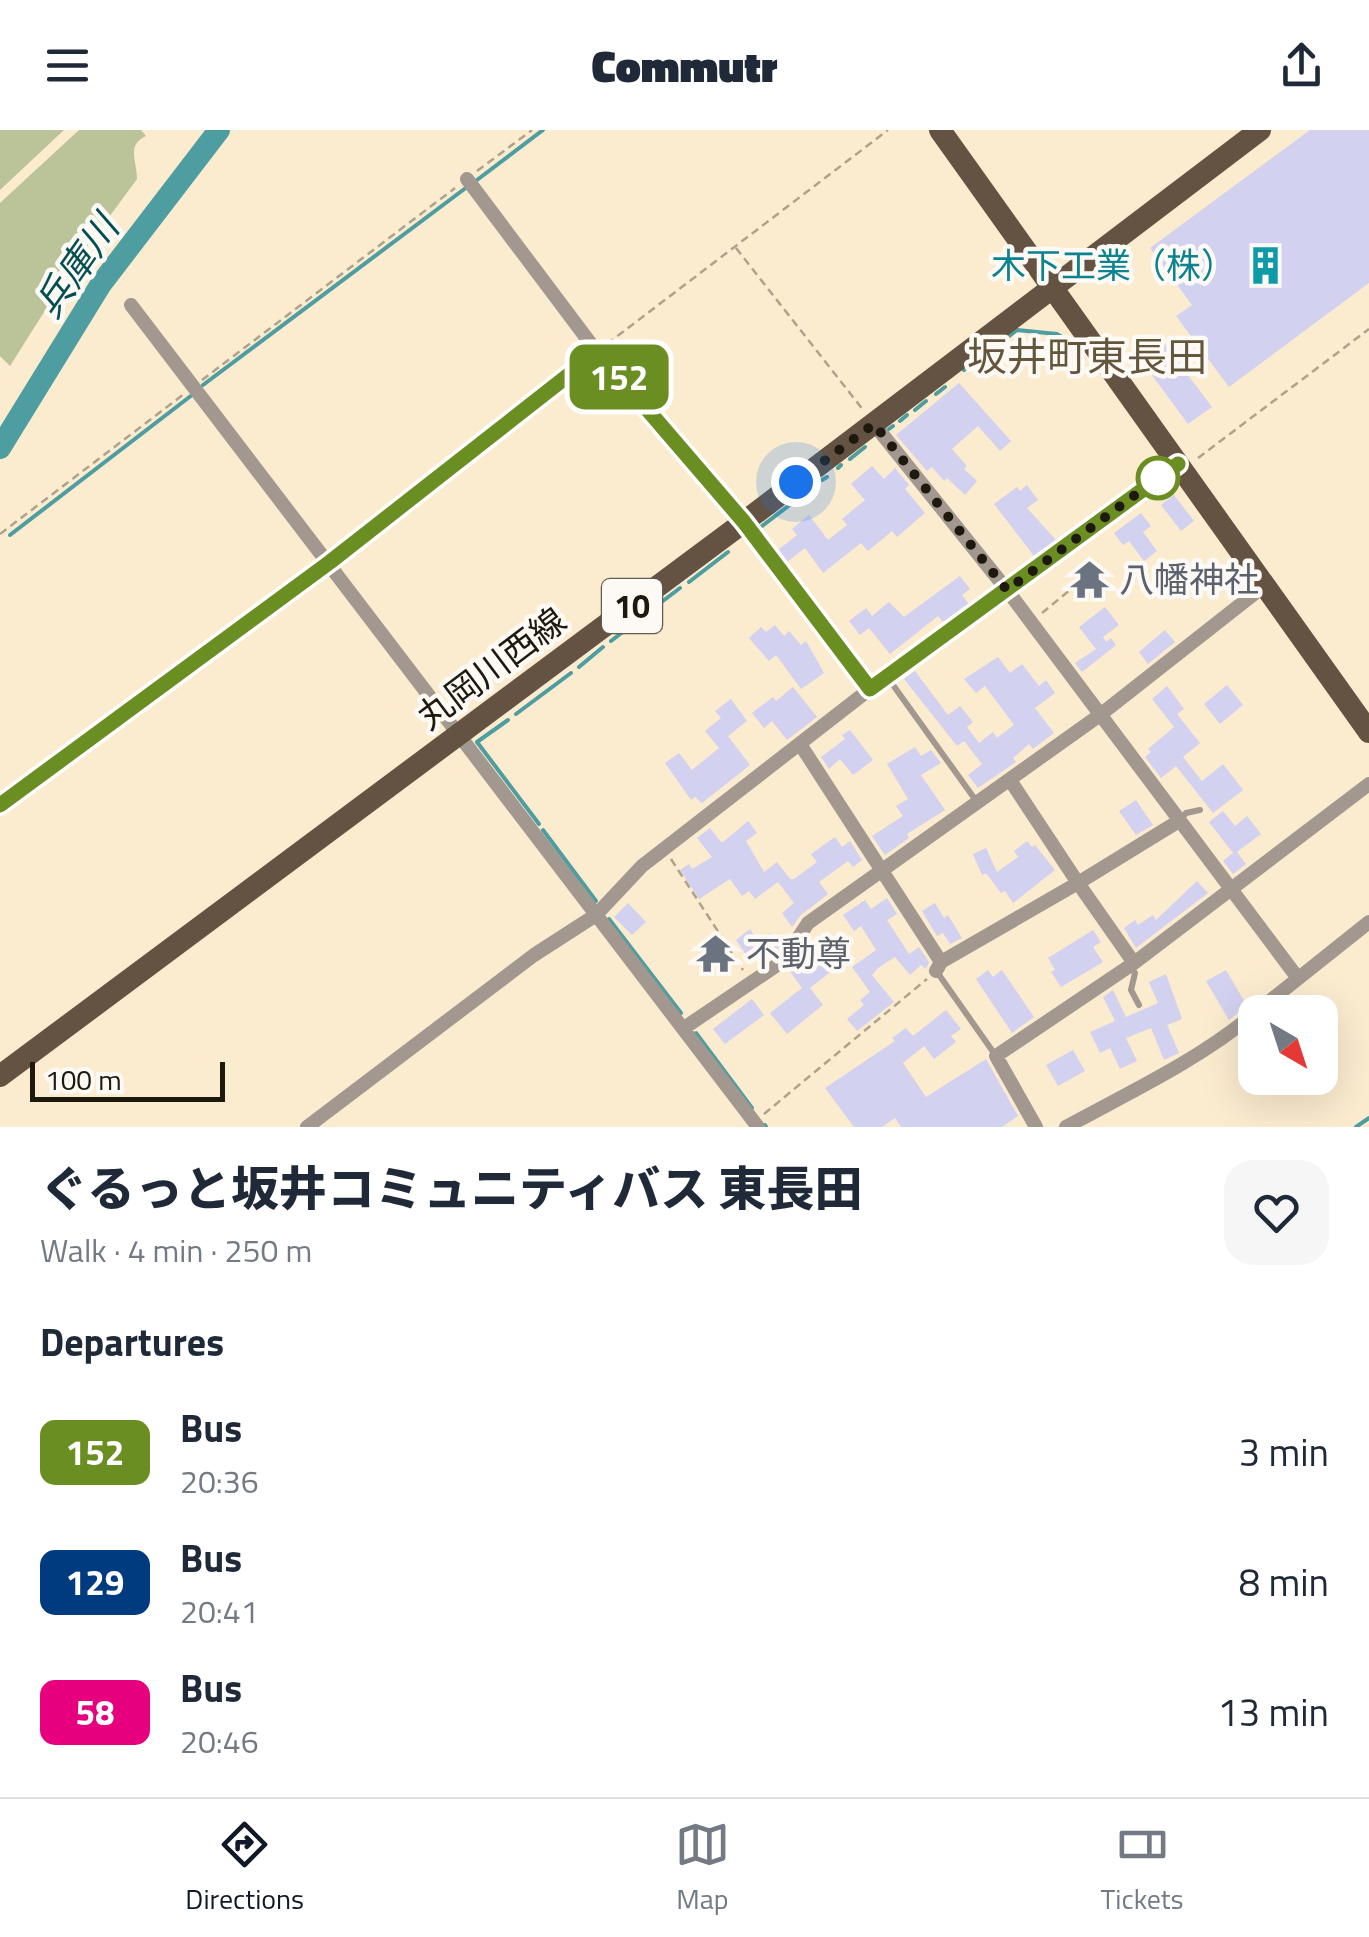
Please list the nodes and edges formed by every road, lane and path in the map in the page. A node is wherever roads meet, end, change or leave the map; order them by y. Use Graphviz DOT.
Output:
graph roads {
  1 [pos="532,130"];
  2 [pos="888,130"];
  3 [pos="940,130"];
  4 [pos="1260,130"];
  5 [pos="467,179"];
  6 [pos="736,247"];
  7 [pos="1050,286"];
  8 [pos="131,304"];
  9 [pos="1369,329"];
  10 [pos="598,352"];
  11 [pos="195,386"];
  12 [pos="874,424"];
  13 [pos="1178,464"];
  14 [pos="744,522"];
  15 [pos="0,534"];
  16 [pos="330,562"];
  17 [pos="1076,585"];
  18 [pos="1264,586"];
  19 [pos="1007,590"];
  20 [pos="1031,623"];
  21 [pos="888,678"];
  22 [pos="870,689"];
  23 [pos="1100,715"];
  24 [pos="1369,732"];
  25 [pos="460,734"];
  26 [pos="800,744"];
  27 [pos="1010,780"];
  28 [pos="1369,784"];
  29 [pos="977,803"];
  30 [pos="0,805"];
  31 [pos="1200,810"];
  32 [pos="1179,820"];
  33 [pos="665,848"];
  34 [pos="880,870"];
  35 [pos="1078,882"];
  36 [pos="1232,890"];
  37 [pos="596,915"];
  38 [pos="1369,922"];
  39 [pos="1132,965"];
  40 [pos="938,967"];
  41 [pos="1298,977"];
  42 [pos="752,983"];
  43 [pos="1276,995"];
  44 [pos="1139,1004"];
  45 [pos="1238,1027"];
  46 [pos="684,1028"];
  47 [pos="996,1056"];
  48 [pos="0,1076"];
  49 [pos="756,1125"];
  50 [pos="308,1127"];
  51 [pos="1036,1127"];
  52 [pos="1066,1127"];
  1 -- 5 [label="path"];
  2 -- 6 [label="path"];
  3 -- 7 [label="main road"];
  4 -- 7 [label="main road, 丸岡川西線 / 10"];
  5 -- 10 [label="street"];
  5 -- 11 [label="path"];
  6 -- 10 [label="path"];
  6 -- 12 [label="path"];
  7 -- 12 [label="main road, 丸岡川西線 / 10"];
  7 -- 13 [label="main road"];
  8 -- 11 [label="street"];
  9 -- 13 [label="path"];
  10 -- 14 [label="street"];
  10 -- 16 [label="street"];
  11 -- 15 [label="path"];
  11 -- 16 [label="street"];
  12 -- 14 [label="main road, 丸岡川西線 / 10"];
  12 -- 19 [label="street"];
  13 -- 18 [label="main road"];
  13 -- 19 [label="street"];
  14 -- 22 [label="street"];
  14 -- 25 [label="main road, 丸岡川西線 / 10"];
  16 -- 25 [label="street"];
  16 -- 30 [label="street"];
  17 -- 20 [label="path"];
  18 -- 23 [label="street"];
  18 -- 24 [label="main road"];
  19 -- 20 [label="street"];
  19 -- 21 [label="street"];
  20 -- 23 [label="street"];
  21 -- 22 [label="street"];
  21 -- 29 [label="lane"];
  22 -- 26 [label="street"];
  23 -- 27 [label="street"];
  23 -- 32 [label="street"];
  25 -- 37 [label="street"];
  25 -- 48 [label="main road, 丸岡川西線 / 10"];
  26 -- 33 [label="street"];
  26 -- 34 [label="street"];
  27 -- 29 [label="street"];
  27 -- 35 [label="street"];
  28 -- 36 [label="street"];
  29 -- 34 [label="street"];
  31 -- 32 [label="lane"];
  32 -- 35 [label="street"];
  32 -- 36 [label="street"];
  33 -- 37 [label="street"];
  33 -- 42 [label="path"];
  34 -- 40 [label="street"];
  34 -- 42 [label="street"];
  35 -- 39 [label="street"];
  35 -- 40 [label="street"];
  36 -- 39 [label="street"];
  36 -- 41 [label="street"];
  37 -- 46 [label="street"];
  37 -- 50 [label="street"];
  38 -- 41 [label="street"];
  39 -- 44 [label="lane"];
  39 -- 47 [label="street"];
  40 -- 47 [label="lane"];
  40 -- 49 [label="path"];
  41 -- 43 [label="street"];
  42 -- 46 [label="street"];
  45 -- 52 [label="street"];
  46 -- 49 [label="street"];
  47 -- 51 [label="street"];
}
